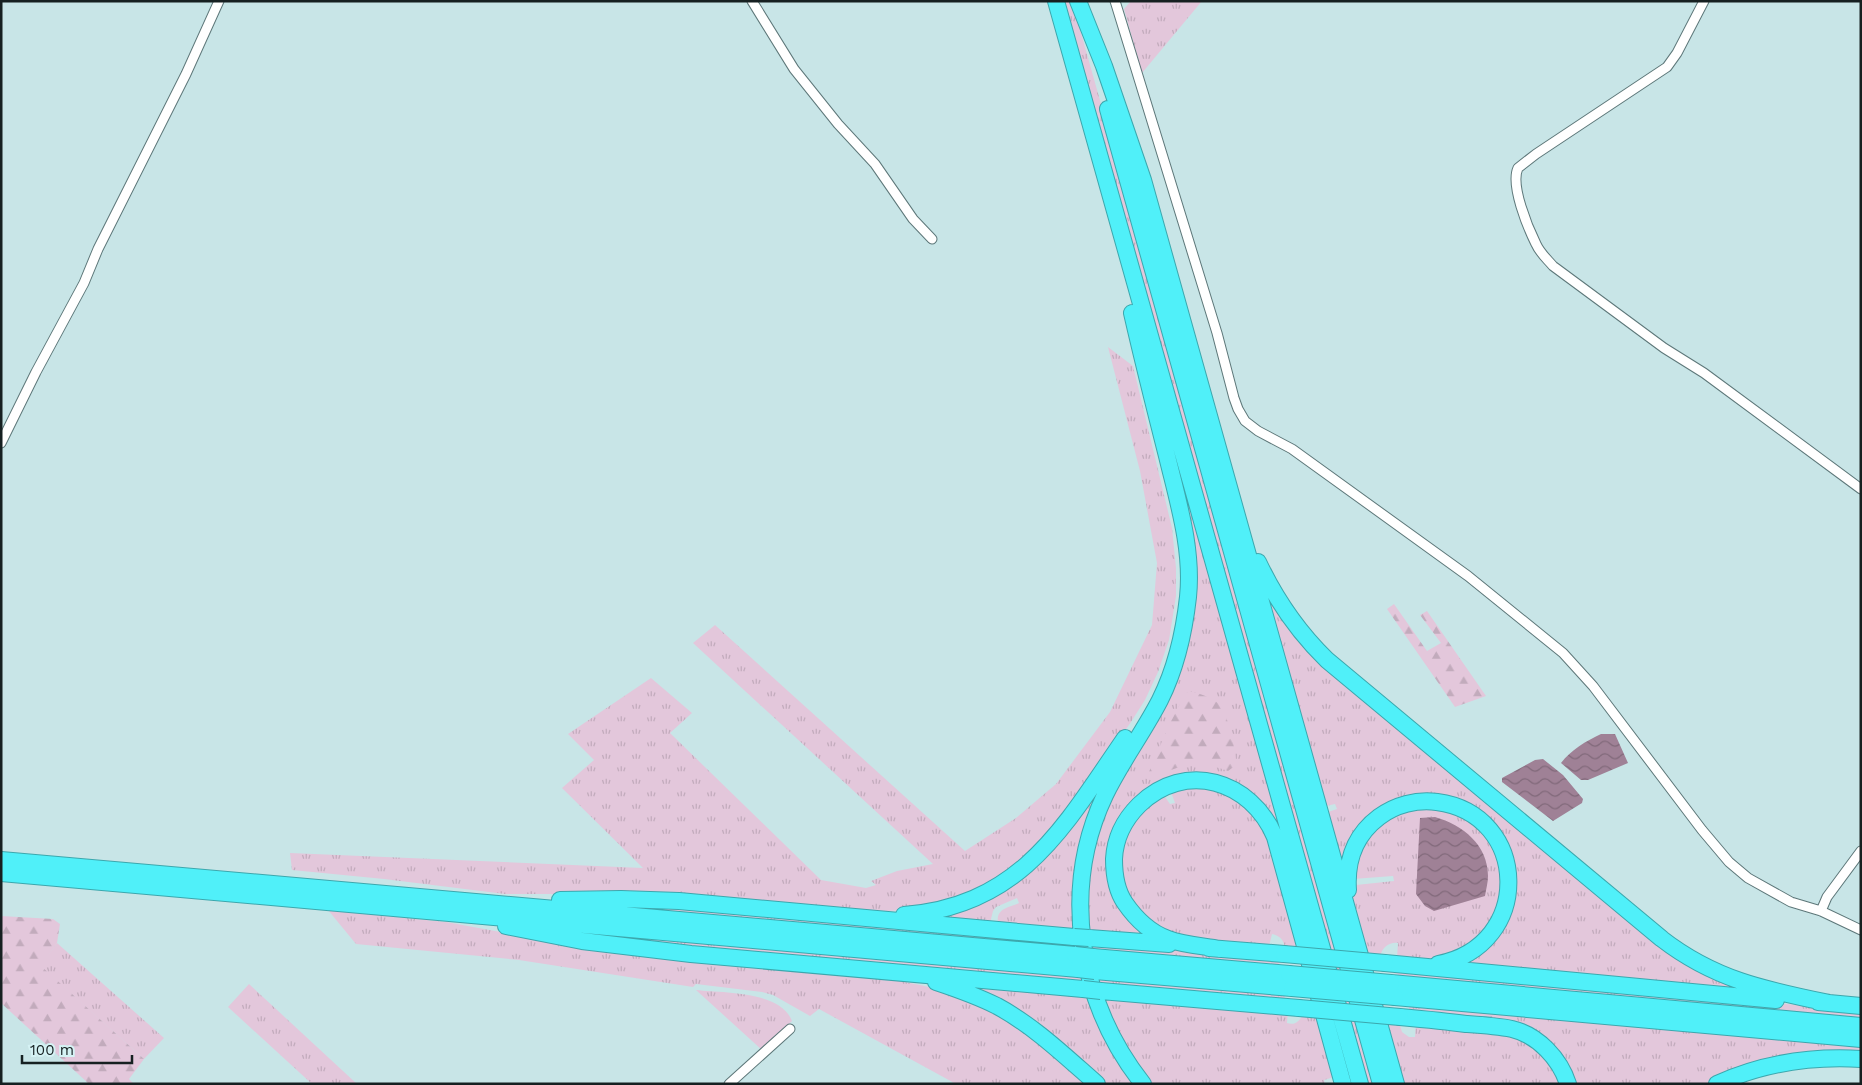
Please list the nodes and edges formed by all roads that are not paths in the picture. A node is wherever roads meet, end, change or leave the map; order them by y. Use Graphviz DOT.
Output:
graph roads {
  1 [pos="219,1"];
  2 [pos="752,1"];
  3 [pos="1056,1"];
  4 [pos="1078,1"];
  5 [pos="1115,1"];
  6 [pos="1704,1"];
  7 [pos="1100,162"];
  8 [pos="932,239"];
  9 [pos="1,443"];
  10 [pos="1861,489"];
  11 [pos="1236,509"];
  12 [pos="1187,600"];
  13 [pos="1861,851"];
  14 [pos="1,860"];
  15 [pos="1,873"];
  16 [pos="485,902"];
  17 [pos="1821,911"];
  18 [pos="453,913"];
  19 [pos="850,917"];
  20 [pos="1352,927"];
  21 [pos="1861,930"];
  22 [pos="1220,949"];
  23 [pos="1077,962"];
  24 [pos="1414,966"];
  25 [pos="880,972"];
  26 [pos="1393,990"];
  27 [pos="1829,1003"];
  28 [pos="1861,1006"];
  29 [pos="1861,1026"];
  30 [pos="790,1029"];
  31 [pos="1861,1039"];
  32 [pos="1861,1061"];
  33 [pos="729,1084"];
  34 [pos="1097,1084"];
  35 [pos="1143,1084"];
  36 [pos="1343,1084"];
  37 [pos="1360,1084"];
  38 [pos="1381,1084"];
  39 [pos="1396,1084"];
  40 [pos="1568,1084"];
  41 [pos="1717,1084"];
  42 [pos="1744,1084"];
  1 -- 9 [label="street"];
  2 -- 8 [label="street"];
  3 -- 7 [label="highway"];
  4 -- 11 [label="highway"];
  4 -- 38 [label="highway"];
  5 -- 17 [label="street"];
  6 -- 10 [label="street"];
  7 -- 12 [label="highway"];
  7 -- 37 [label="highway"];
  11 -- 20 [label="highway"];
  11 -- 27 [label="highway"];
  12 -- 19 [label="highway"];
  12 -- 35 [label="highway"];
  13 -- 17 [label="street"];
  14 -- 16 [label="highway"];
  15 -- 18 [label="highway"];
  16 -- 19 [label="highway"];
  16 -- 23 [label="highway"];
  17 -- 21 [label="street"];
  18 -- 23 [label="highway"];
  18 -- 25 [label="highway"];
  19 -- 22 [label="highway"];
  20 -- 24 [label="highway"];
  20 -- 39 [label="highway"];
  22 -- 24 [label="highway, bridge"];
  22 -- 36 [label="highway"];
  23 -- 26 [label="highway, bridge"];
  24 -- 27 [label="highway"];
  25 -- 34 [label="highway"];
  25 -- 40 [label="highway, bridge"];
  26 -- 29 [label="highway"];
  26 -- 31 [label="highway"];
  27 -- 28 [label="highway"];
  30 -- 33 [label="street"];
  32 -- 41 [label="highway"];
  32 -- 42 [label="highway"];
}
